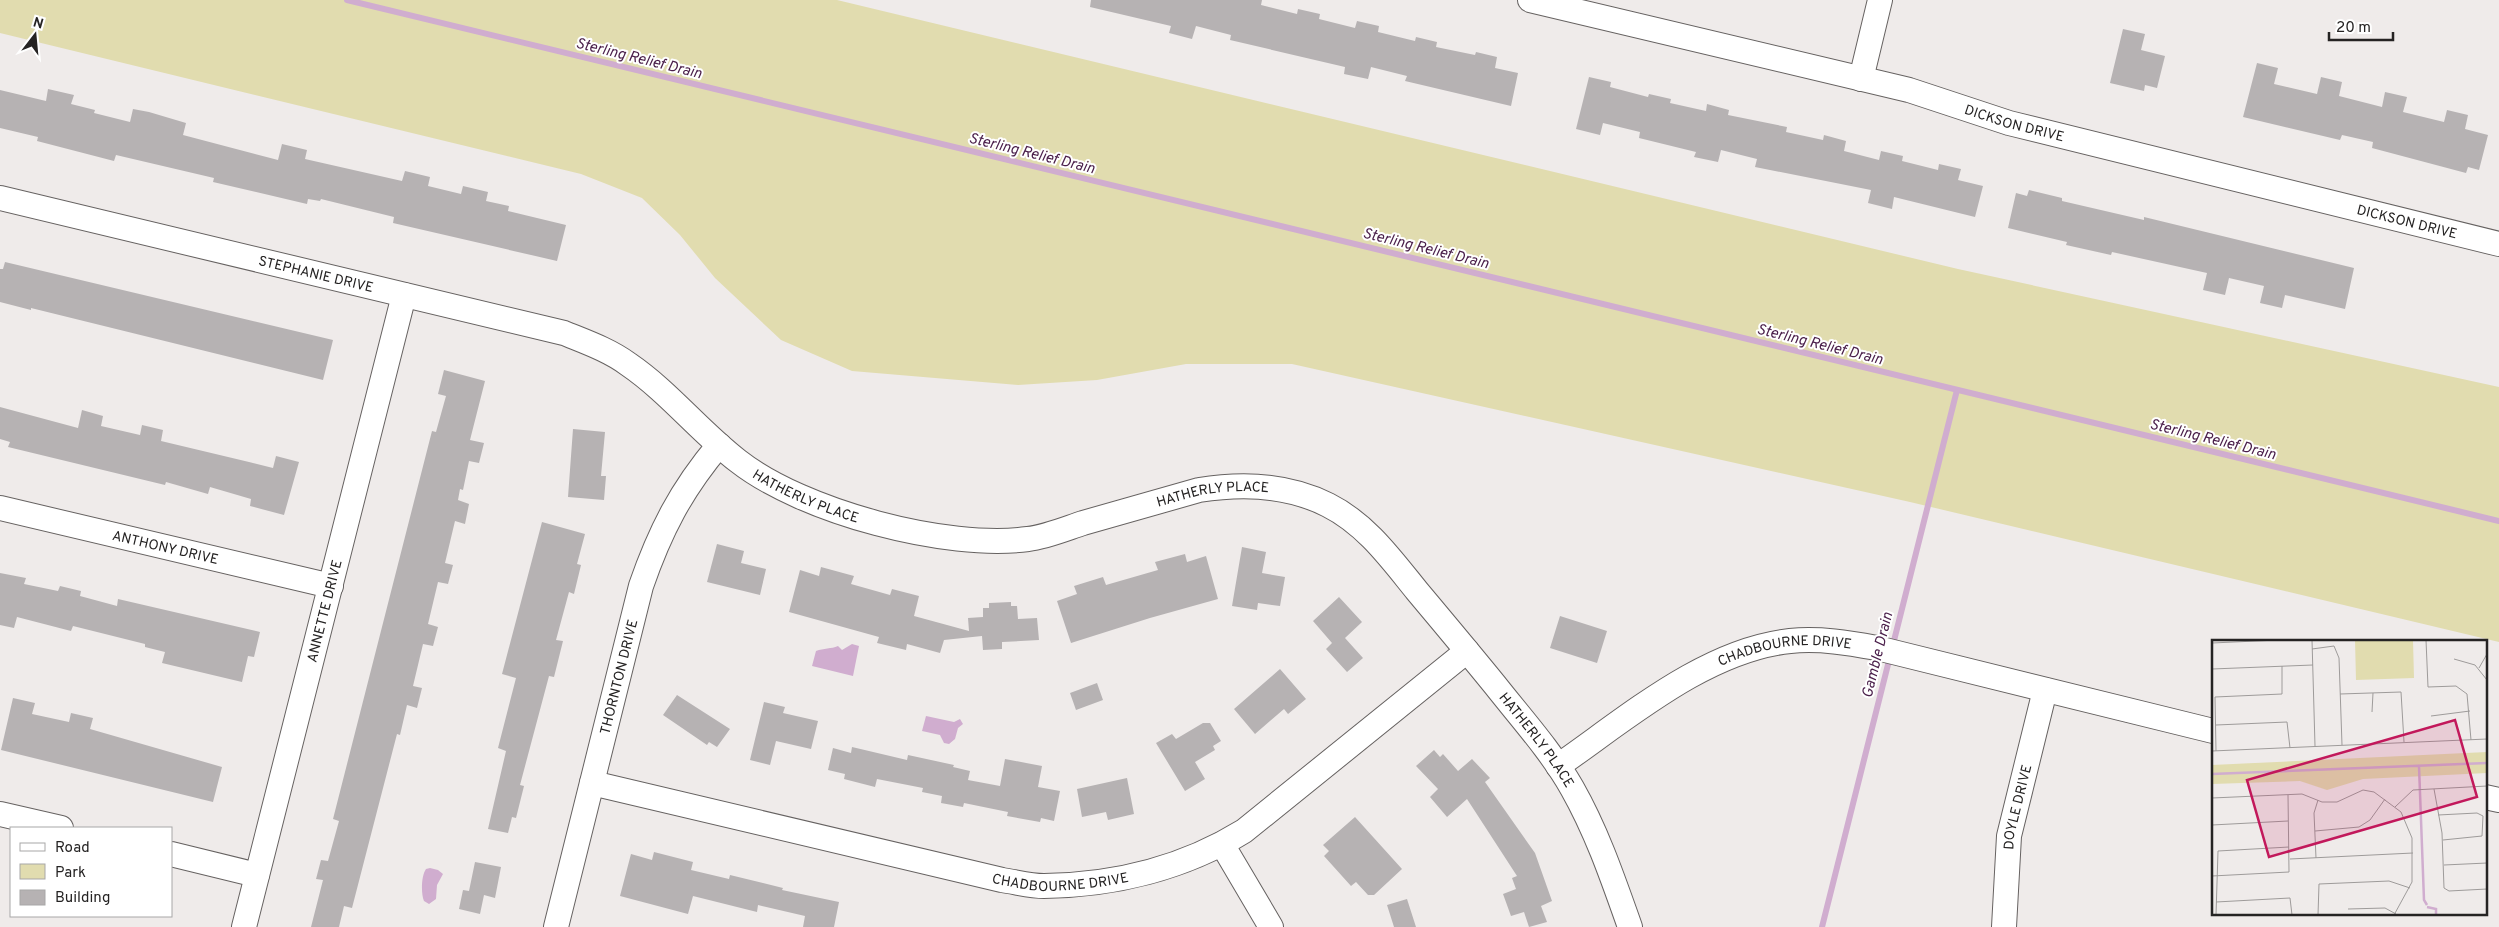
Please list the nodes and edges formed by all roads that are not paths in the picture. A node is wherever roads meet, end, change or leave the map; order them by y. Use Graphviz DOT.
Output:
graph roads {
  1 [pos="1530,0"];
  2 [pos="1880,0"];
  3 [pos="1861,78"];
  4 [pos="0,198"];
  5 [pos="2499,244"];
  6 [pos="404,294"];
  7 [pos="627,363"];
  8 [pos="719,445"];
  9 [pos="0,508"];
  10 [pos="331,586"];
  11 [pos="1467,651"];
  12 [pos="2044,690"];
  13 [pos="2212,731"];
  14 [pos="1558,766"];
  15 [pos="592,783"];
  16 [pos="2486,797"];
  17 [pos="2499,800"];
  18 [pos="0,814"];
  19 [pos="57,827"];
  20 [pos="1222,844"];
  21 [pos="172,854"];
  22 [pos="257,875"];
  23 [pos="1274,926"];
  24 [pos="244,927"];
  25 [pos="556,927"];
  26 [pos="1630,927"];
  27 [pos="2004,927"];
  1 -- 3 [label="street, DICKSON DRIVE"];
  2 -- 3 [label="street"];
  3 -- 5 [label="street, DICKSON DRIVE"];
  4 -- 6 [label="street, STEPHANIE DRIVE"];
  6 -- 7 [label="street, STEPHANIE DRIVE"];
  6 -- 10 [label="street, ANNETTE DRIVE"];
  7 -- 8 [label="street, HATHERLY PLACE"];
  8 -- 11 [label="street, HATHERLY PLACE"];
  8 -- 15 [label="street, THORNTON DRIVE"];
  9 -- 10 [label="street, ANTHONY DRIVE"];
  10 -- 22 [label="street, ANNETTE DRIVE"];
  11 -- 14 [label="street, HATHERLY PLACE"];
  11 -- 20 [label="street, CHADBOURNE DRIVE"];
  12 -- 13 [label="street, CHADBOURNE DRIVE"];
  12 -- 14 [label="street, CHADBOURNE DRIVE"];
  12 -- 27 [label="street, DOYLE DRIVE"];
  14 -- 26 [label="street, HATHERLY PLACE"];
  15 -- 20 [label="street, CHADBOURNE DRIVE"];
  15 -- 25 [label="street, THORNTON DRIVE"];
  16 -- 17 [label="street"];
  18 -- 19 [label="street"];
  20 -- 23 [label="street"];
  21 -- 22 [label="street"];
  22 -- 24 [label="street, ANNETTE DRIVE"];
}
